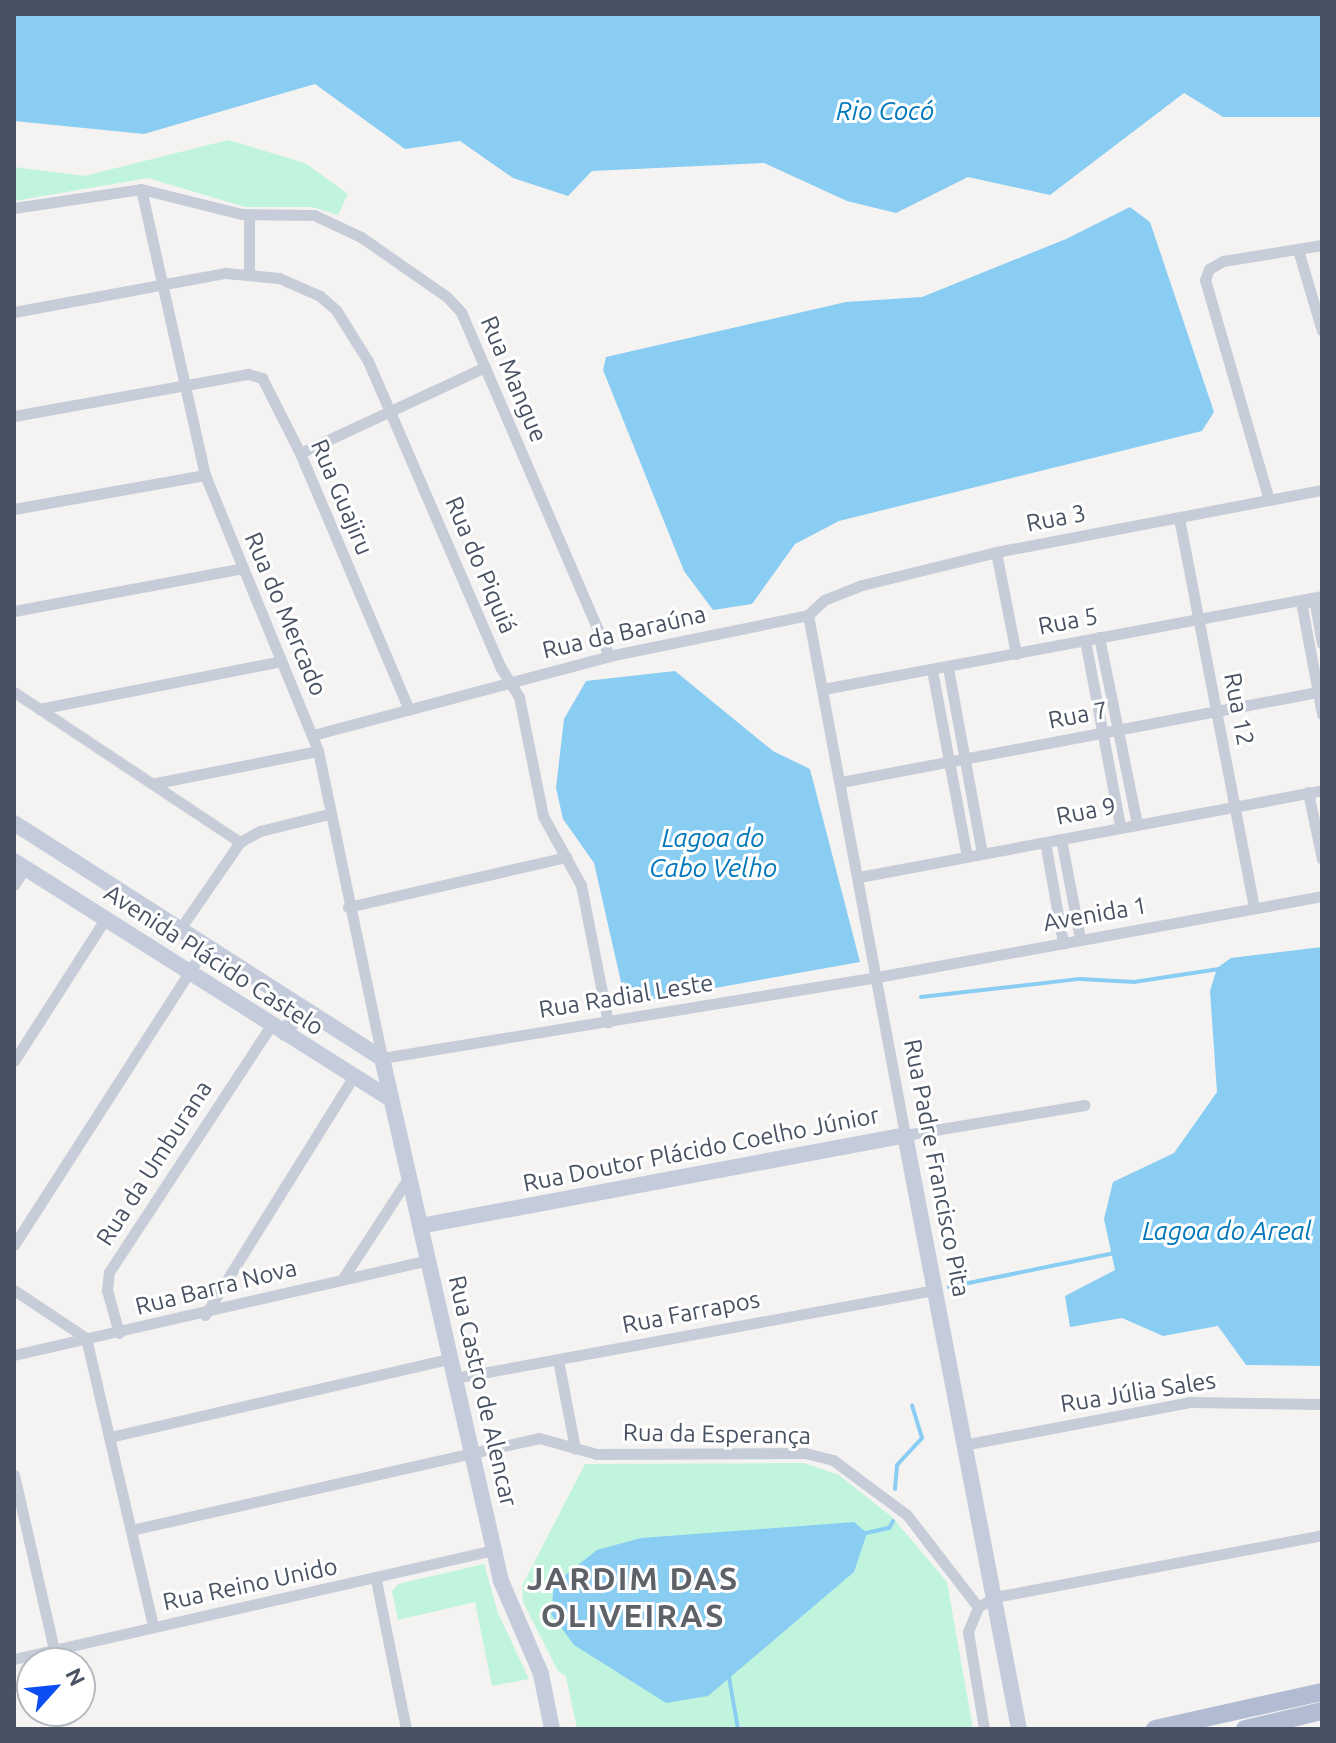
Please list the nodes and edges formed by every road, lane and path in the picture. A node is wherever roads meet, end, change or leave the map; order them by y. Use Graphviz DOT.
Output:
graph roads {
  1 [pos="141,189"];
  2 [pos="14,208"];
  3 [pos="249,214"];
  4 [pos="1322,245"];
  5 [pos="1298,250"];
  6 [pos="249,273"];
  7 [pos="161,285"];
  8 [pos="14,312"];
  9 [pos="1322,331"];
  10 [pos="485,367"];
  11 [pos="182,384"];
  12 [pos="391,411"];
  13 [pos="14,416"];
  14 [pos="300,453"];
  15 [pos="205,475"];
  16 [pos="1322,490"];
  17 [pos="1269,500"];
  18 [pos="14,509"];
  19 [pos="1179,518"];
  20 [pos="996,552"];
  21 [pos="243,568"];
  22 [pos="1322,596"];
  23 [pos="1308,599"];
  24 [pos="14,611"];
  25 [pos="808,615"];
  26 [pos="1200,619"];
  27 [pos="1099,637"];
  28 [pos="1085,640"];
  29 [pos="1322,643"];
  30 [pos="1016,654"];
  31 [pos="609,656"];
  32 [pos="281,661"];
  33 [pos="948,668"];
  34 [pos="932,670"];
  35 [pos="509,682"];
  36 [pos="823,689"];
  37 [pos="14,692"];
  38 [pos="1320,692"];
  39 [pos="39,709"];
  40 [pos="409,710"];
  41 [pos="1217,711"];
  42 [pos="1322,714"];
  43 [pos="1119,730"];
  44 [pos="1103,734"];
  45 [pos="313,735"];
  46 [pos="318,751"];
  47 [pos="966,758"];
  48 [pos="950,761"];
  49 [pos="841,782"];
  50 [pos="156,783"];
  51 [pos="1322,790"];
  52 [pos="1308,792"];
  53 [pos="1235,806"];
  54 [pos="328,814"];
  55 [pos="14,823"];
  56 [pos="1137,824"];
  57 [pos="1120,826"];
  58 [pos="1061,839"];
  59 [pos="240,842"];
  60 [pos="1045,842"];
  61 [pos="982,853"];
  62 [pos="566,857"];
  63 [pos="967,857"];
  64 [pos="1322,859"];
  65 [pos="20,864"];
  66 [pos="859,877"];
  67 [pos="14,885"];
  68 [pos="1322,896"];
  69 [pos="348,907"];
  70 [pos="1254,908"];
  71 [pos="105,919"];
  72 [pos="180,929"];
  73 [pos="1080,939"];
  74 [pos="1063,943"];
  75 [pos="206,946"];
  76 [pos="188,972"];
  77 [pos="877,977"];
  78 [pos="301,1007"];
  79 [pos="608,1022"];
  80 [pos="278,1029"];
  81 [pos="382,1058"];
  82 [pos="14,1061"];
  83 [pos="353,1077"];
  84 [pos="390,1099"];
  85 [pos="1085,1105"];
  86 [pos="905,1135"];
  87 [pos="409,1177"];
  88 [pos="420,1226"];
  89 [pos="14,1245"];
  90 [pos="428,1260"];
  91 [pos="343,1278"];
  92 [pos="14,1290"];
  93 [pos="935,1290"];
  94 [pos="205,1315"];
  95 [pos="119,1333"];
  96 [pos="86,1338"];
  97 [pos="14,1355"];
  98 [pos="451,1358"];
  99 [pos="558,1360"];
  100 [pos="455,1378"];
  101 [pos="1322,1404"];
  102 [pos="110,1437"];
  103 [pos="963,1445"];
  104 [pos="575,1448"];
  105 [pos="471,1450"];
  106 [pos="14,1475"];
  107 [pos="131,1530"];
  108 [pos="1322,1535"];
  109 [pos="494,1550"];
  110 [pos="376,1580"];
  111 [pos="995,1597"];
  112 [pos="978,1607"];
  113 [pos="153,1627"];
  114 [pos="54,1647"];
  115 [pos="63,1647"];
  116 [pos="1322,1692"];
  117 [pos="1322,1711"];
  118 [pos="406,1729"];
  119 [pos="552,1729"];
  120 [pos="984,1729"];
  121 [pos="1019,1729"];
  122 [pos="1155,1729"];
  123 [pos="1245,1729"];
  1 -- 2 [label="street"];
  1 -- 3 [label="street, Rua Mangue"];
  1 -- 7 [label="street, Rua do Mercado"];
  3 -- 6 [label="street"];
  3 -- 10 [label="street, Rua Mangue"];
  4 -- 5 [label="street"];
  5 -- 9 [label="street"];
  5 -- 17 [label="street"];
  6 -- 7 [label="street, Rua do Piquiá"];
  6 -- 12 [label="street, Rua do Piquiá"];
  7 -- 8 [label="street, Rua do Piquiá"];
  7 -- 11 [label="street, Rua do Mercado"];
  10 -- 12 [label="street"];
  10 -- 31 [label="street, Rua Mangue"];
  11 -- 13 [label="street"];
  11 -- 14 [label="street, Rua Guajiru"];
  11 -- 15 [label="street, Rua do Mercado"];
  12 -- 14 [label="street"];
  12 -- 35 [label="street, Rua do Piquiá"];
  14 -- 40 [label="street, Rua Guajiru"];
  15 -- 18 [label="street"];
  15 -- 21 [label="street, Rua do Mercado"];
  16 -- 17 [label="street, Rua 3"];
  17 -- 19 [label="street, Rua 3"];
  19 -- 20 [label="street, Rua 3"];
  19 -- 26 [label="street, Rua 12"];
  20 -- 25 [label="street, Rua 3"];
  20 -- 30 [label="street"];
  21 -- 24 [label="street"];
  21 -- 32 [label="street, Rua do Mercado"];
  22 -- 23 [label="street, Rua 5"];
  23 -- 26 [label="street, Rua 5"];
  23 -- 29 [label="street"];
  23 -- 38 [label="street"];
  25 -- 31 [label="street, Rua da Baraúna"];
  25 -- 36 [label="street, Rua Padre Francisco Pita"];
  26 -- 27 [label="street, Rua 5"];
  26 -- 41 [label="street, Rua 12"];
  27 -- 28 [label="street, Rua 5"];
  27 -- 43 [label="street"];
  28 -- 30 [label="street, Rua 5"];
  28 -- 44 [label="street"];
  30 -- 33 [label="street, Rua 5"];
  31 -- 35 [label="street, Rua da Baraúna"];
  32 -- 39 [label="street"];
  32 -- 45 [label="street, Rua do Mercado"];
  33 -- 34 [label="street, Rua 5"];
  33 -- 47 [label="street"];
  34 -- 36 [label="street, Rua 5"];
  34 -- 48 [label="street"];
  35 -- 40 [label="street, Rua da Baraúna"];
  35 -- 62 [label="street, Rua do Piquiá"];
  36 -- 49 [label="street, Rua Padre Francisco Pita"];
  37 -- 39 [label="street"];
  38 -- 41 [label="street, Rua 7"];
  38 -- 42 [label="street"];
  39 -- 50 [label="street"];
  40 -- 45 [label="street, Rua da Baraúna"];
  41 -- 43 [label="street, Rua 7"];
  41 -- 53 [label="street, Rua 12"];
  43 -- 44 [label="street, Rua 7"];
  43 -- 56 [label="street"];
  44 -- 47 [label="street, Rua 7"];
  44 -- 57 [label="street"];
  45 -- 46 [label="street, Rua do Mercado"];
  46 -- 50 [label="street"];
  46 -- 54 [label="street, Rua do Mercado"];
  47 -- 48 [label="street, Rua 7"];
  47 -- 61 [label="street"];
  48 -- 49 [label="street, Rua 7"];
  48 -- 63 [label="street"];
  49 -- 66 [label="street, Rua Padre Francisco Pita"];
  50 -- 59 [label="street"];
  51 -- 52 [label="street, Rua 9"];
  52 -- 53 [label="street, Rua 9"];
  52 -- 64 [label="street"];
  53 -- 56 [label="street, Rua 9"];
  53 -- 70 [label="street, Rua 12"];
  54 -- 59 [label="street"];
  54 -- 69 [label="street, Rua do Mercado"];
  55 -- 72 [label="street, Avenida Plácido Castelo"];
  56 -- 57 [label="street, Rua 9"];
  57 -- 58 [label="street, Rua 9"];
  58 -- 60 [label="street, Rua 9"];
  58 -- 73 [label="street"];
  59 -- 72 [label="street"];
  60 -- 61 [label="street, Rua 9"];
  60 -- 74 [label="street"];
  61 -- 63 [label="street, Rua 9"];
  62 -- 69 [label="street"];
  62 -- 79 [label="street, Rua do Piquiá"];
  63 -- 66 [label="street, Rua 9"];
  65 -- 67 [label="street"];
  65 -- 71 [label="street, Avenida Plácido Castelo"];
  66 -- 77 [label="street, Rua Padre Francisco Pita"];
  68 -- 70 [label="street, Avenida 1"];
  69 -- 81 [label="street, Rua do Mercado"];
  70 -- 73 [label="street, Avenida 1"];
  71 -- 76 [label="street, Avenida Plácido Castelo"];
  71 -- 82 [label="street"];
  72 -- 75 [label="street, Avenida Plácido Castelo"];
  73 -- 74 [label="street, Avenida 1"];
  74 -- 77 [label="street, Avenida 1"];
  75 -- 76 [label="street"];
  75 -- 78 [label="street, Avenida Plácido Castelo"];
  76 -- 80 [label="street, Avenida Plácido Castelo"];
  76 -- 89 [label="street"];
  77 -- 79 [label="street, Rua Radial Leste"];
  77 -- 86 [label="street, Rua Padre Francisco Pita"];
  78 -- 80 [label="street"];
  78 -- 81 [label="street, Avenida Plácido Castelo"];
  79 -- 81 [label="street, Rua Radial Leste"];
  80 -- 83 [label="street, Avenida Plácido Castelo"];
  80 -- 95 [label="street, Rua da Umburana"];
  81 -- 84 [label="street, Rua Castro de Alencar"];
  83 -- 84 [label="street, Avenida Plácido Castelo"];
  83 -- 94 [label="street"];
  84 -- 87 [label="street, Rua Castro de Alencar"];
  85 -- 86 [label="street, Rua Doutor Plácido Coelho Júnior"];
  86 -- 88 [label="street, Rua Doutor Plácido Coelho Júnior"];
  86 -- 93 [label="street, Rua Padre Francisco Pita"];
  87 -- 88 [label="street, Rua Castro de Alencar"];
  87 -- 91 [label="street"];
  88 -- 90 [label="street, Rua Castro de Alencar"];
  90 -- 91 [label="street, Rua Barra Nova"];
  90 -- 98 [label="street, Rua Castro de Alencar"];
  91 -- 94 [label="street, Rua Barra Nova"];
  92 -- 96 [label="street"];
  93 -- 99 [label="street, Rua Farrapos"];
  93 -- 103 [label="street, Rua Padre Francisco Pita"];
  94 -- 95 [label="street, Rua Barra Nova"];
  95 -- 96 [label="street, Rua Barra Nova"];
  96 -- 97 [label="street, Rua Barra Nova"];
  96 -- 102 [label="street"];
  98 -- 100 [label="street, Rua Castro de Alencar"];
  98 -- 102 [label="street"];
  99 -- 100 [label="street, Rua Farrapos"];
  99 -- 104 [label="street"];
  100 -- 105 [label="street, Rua Castro de Alencar"];
  101 -- 103 [label="street, Rua Júlia Sales"];
  102 -- 107 [label="street"];
  103 -- 111 [label="street, Rua Padre Francisco Pita"];
  104 -- 105 [label="street, Rua da Esperança"];
  104 -- 112 [label="street, Rua da Esperança"];
  105 -- 107 [label="street, Rua da Esperança"];
  105 -- 109 [label="street, Rua Castro de Alencar"];
  106 -- 114 [label="street"];
  107 -- 113 [label="street"];
  108 -- 111 [label="street"];
  109 -- 110 [label="street, Rua Reino Unido"];
  109 -- 119 [label="street, Rua Castro de Alencar"];
  110 -- 113 [label="street, Rua Reino Unido"];
  110 -- 118 [label="street"];
  111 -- 112 [label="street"];
  111 -- 121 [label="street, Rua Padre Francisco Pita"];
  112 -- 120 [label="street"];
  113 -- 115 [label="street, Rua Reino Unido"];
  116 -- 122 [label="main road"];
  117 -- 123 [label="main road"];
}
